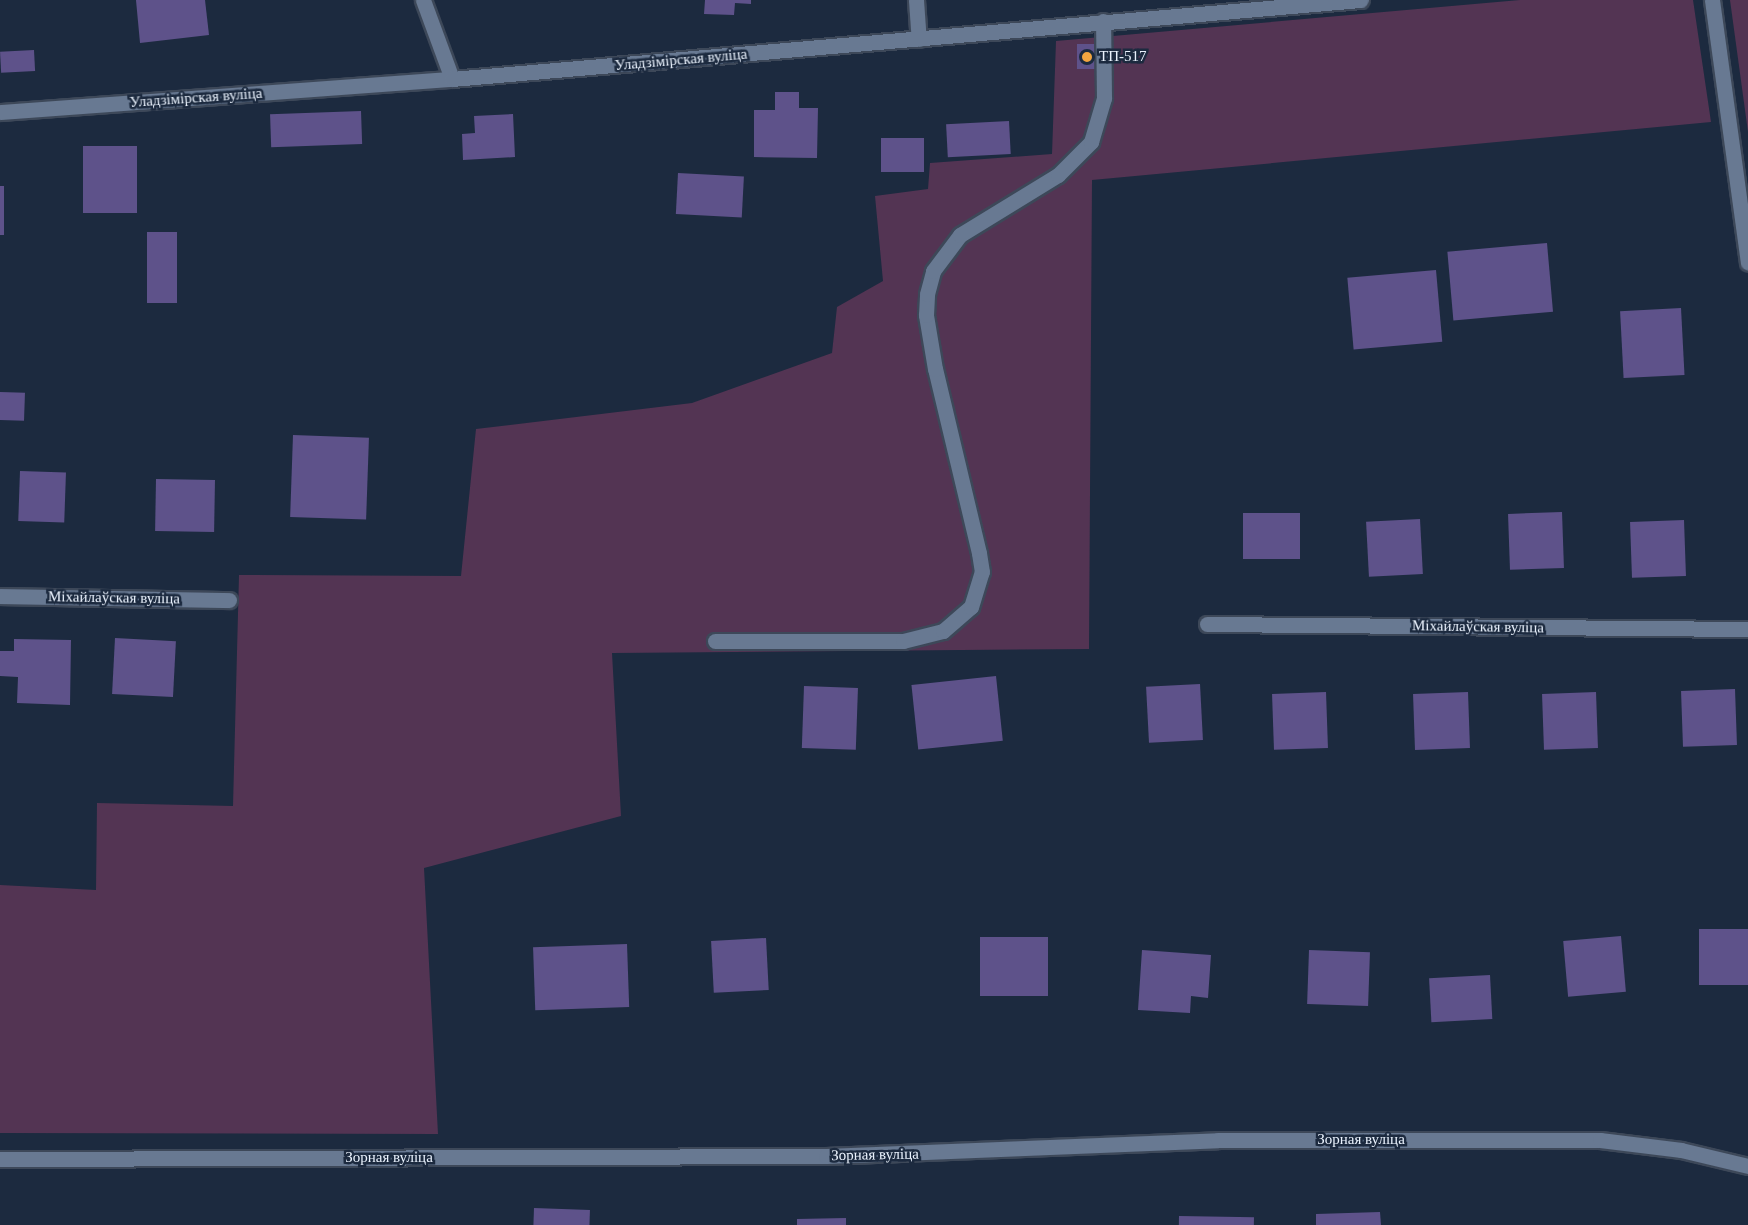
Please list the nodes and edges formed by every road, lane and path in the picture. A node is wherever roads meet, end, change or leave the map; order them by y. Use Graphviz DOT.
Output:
graph roads {
  1 [pos="423,0"];
  2 [pos="916,0"];
  3 [pos="1361,0"];
  4 [pos="1712,0"];
  5 [pos="1103,21"];
  6 [pos="919,39"];
  7 [pos="452,79"];
  8 [pos="0,112"];
  9 [pos="1748,263"];
  10 [pos="0,596"];
  11 [pos="229,600"];
  12 [pos="1207,624"];
  13 [pos="1748,629"];
  14 [pos="715,641"];
  15 [pos="0,1159"];
  16 [pos="1748,1166"];
  1 -- 7 [label="street"];
  2 -- 6 [label="street"];
  3 -- 5 [label="street, Уладзімірская вуліца"];
  4 -- 9 [label="street"];
  5 -- 6 [label="street, Уладзімірская вуліца"];
  5 -- 14 [label="street"];
  6 -- 7 [label="street, Уладзімірская вуліца"];
  7 -- 8 [label="street, Уладзімірская вуліца"];
  10 -- 11 [label="street, Міхайлаўская вуліца"];
  12 -- 13 [label="street, Міхайлаўская вуліца"];
  15 -- 16 [label="street, Зорная вуліца"];
}
